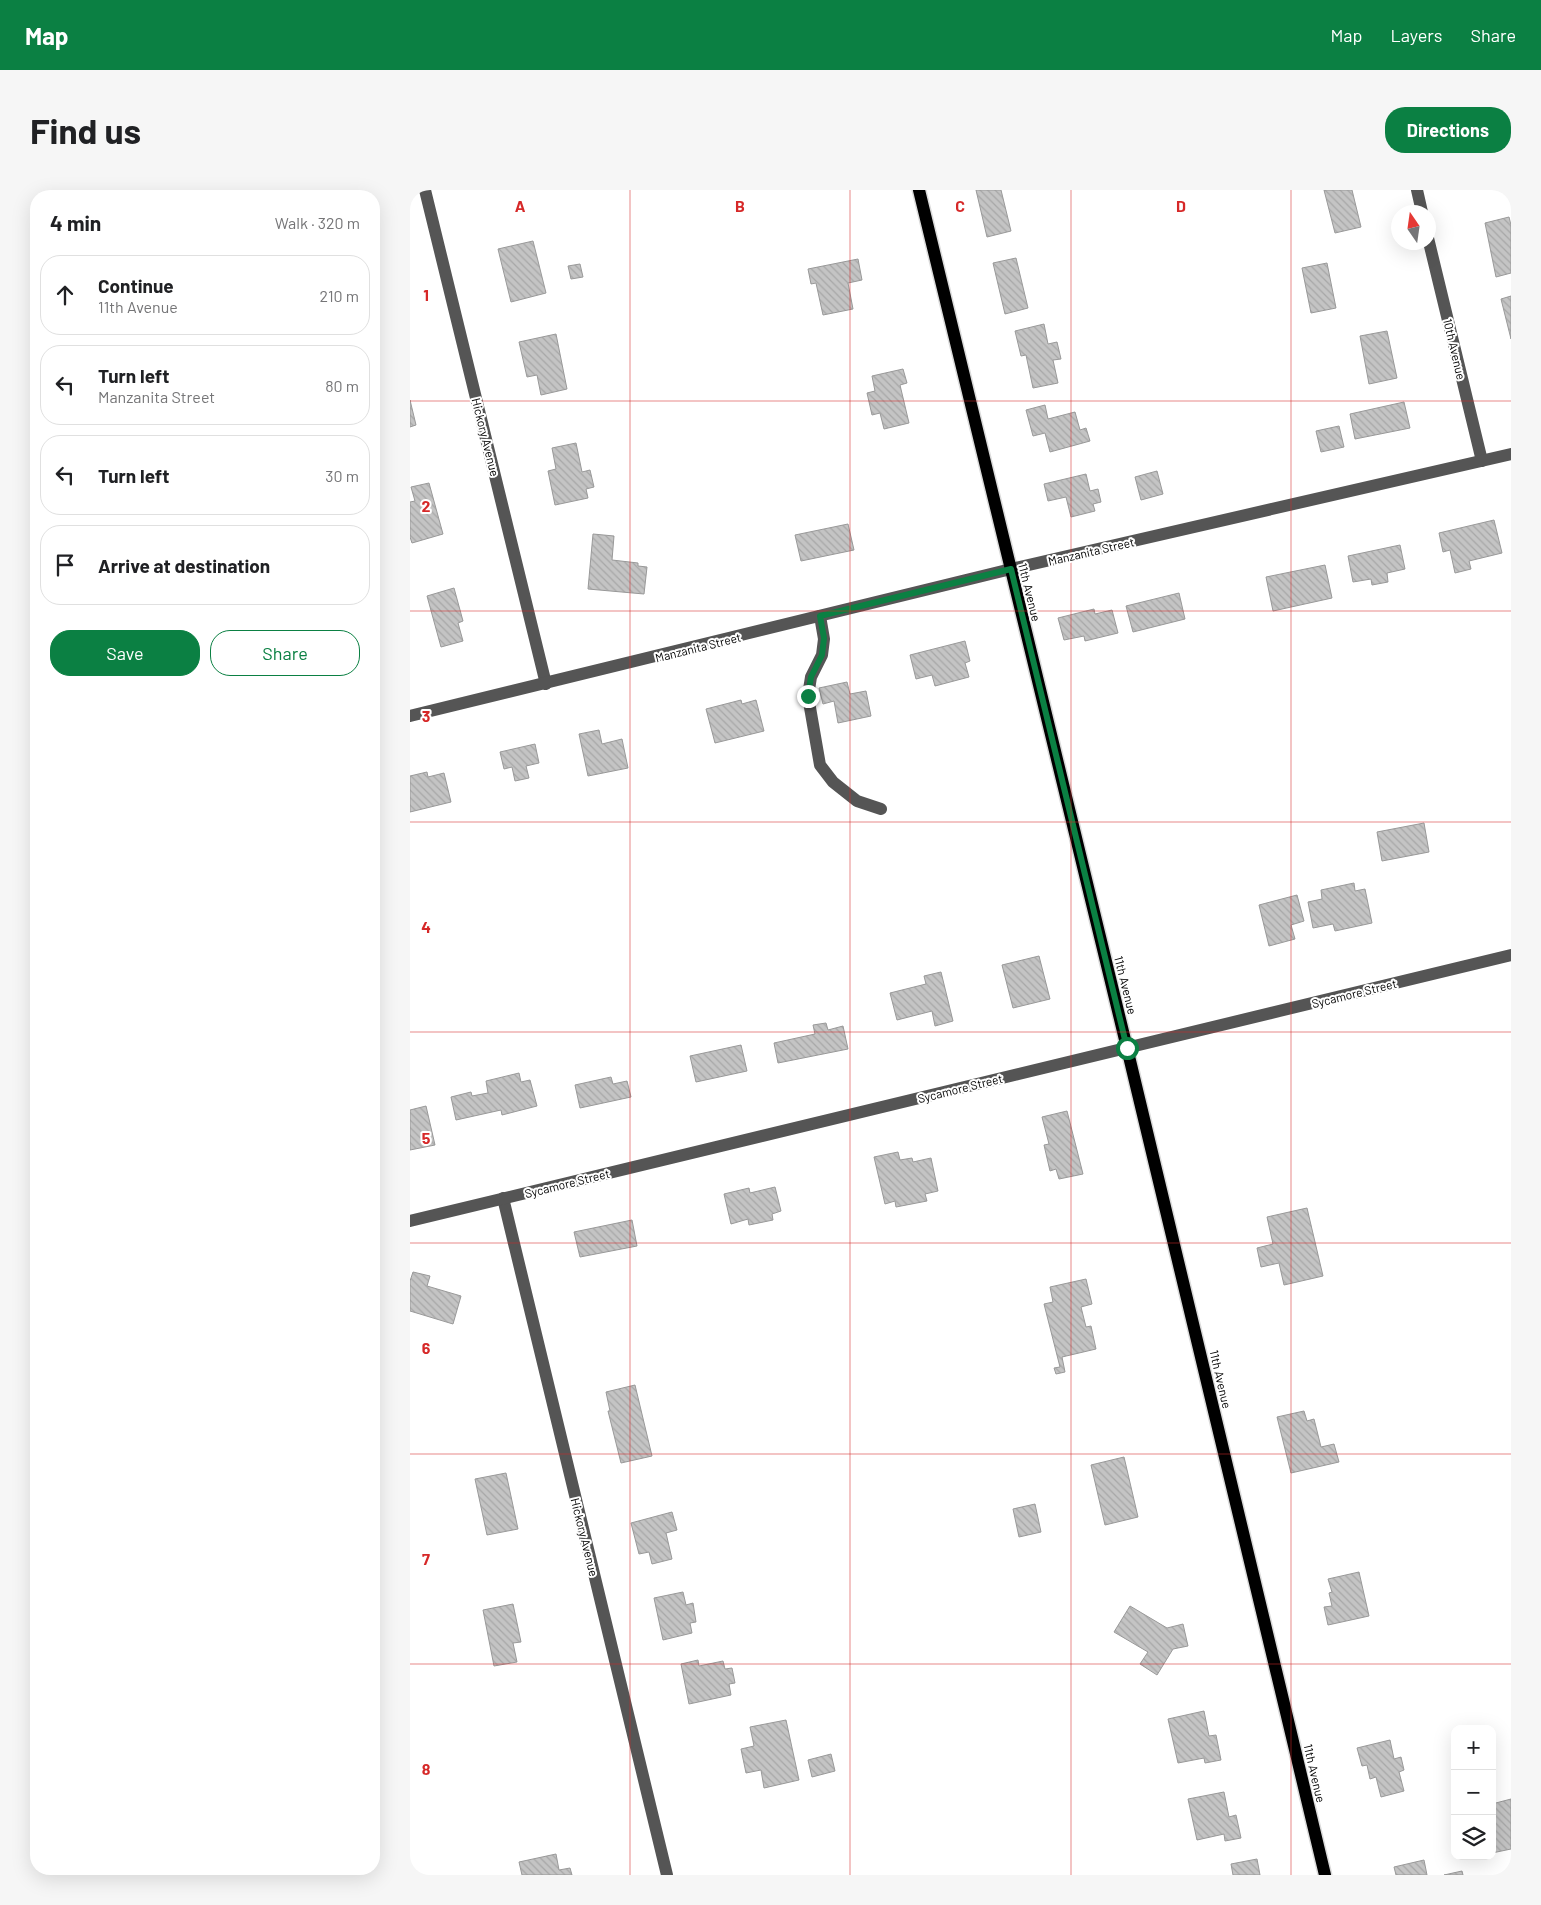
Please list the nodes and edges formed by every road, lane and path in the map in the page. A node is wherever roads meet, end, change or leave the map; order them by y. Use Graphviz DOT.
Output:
graph roads {
  1 [pos="425,190"];
  2 [pos="919,190"];
  3 [pos="1417,190"];
  4 [pos="1420,205"];
  5 [pos="1431,250"];
  6 [pos="1511,454"];
  7 [pos="1482,461"];
  8 [pos="1011,569"];
  9 [pos="820,616"];
  10 [pos="546,684"];
  11 [pos="410,716"];
  12 [pos="881,808"];
  13 [pos="1511,955"];
  14 [pos="1127,1048"];
  15 [pos="503,1198"];
  16 [pos="410,1221"];
  17 [pos="667,1875"];
  18 [pos="1325,1875"];
  1 -- 10 [label="street, Hickory Avenue"];
  2 -- 8 [label="main road, 11th Avenue"];
  3 -- 4 [label="street"];
  5 -- 7 [label="street, 10th Avenue"];
  6 -- 7 [label="street, Manzanita Street"];
  7 -- 8 [label="street, Manzanita Street"];
  8 -- 9 [label="street, Manzanita Street"];
  8 -- 14 [label="main road, 11th Avenue"];
  9 -- 10 [label="street, Manzanita Street"];
  9 -- 12 [label="street"];
  10 -- 11 [label="street, Manzanita Street"];
  13 -- 14 [label="street, Sycamore Street"];
  14 -- 15 [label="street, Sycamore Street"];
  14 -- 18 [label="main road, 11th Avenue"];
  15 -- 16 [label="street, Sycamore Street"];
  15 -- 17 [label="street, Hickory Avenue"];
}
